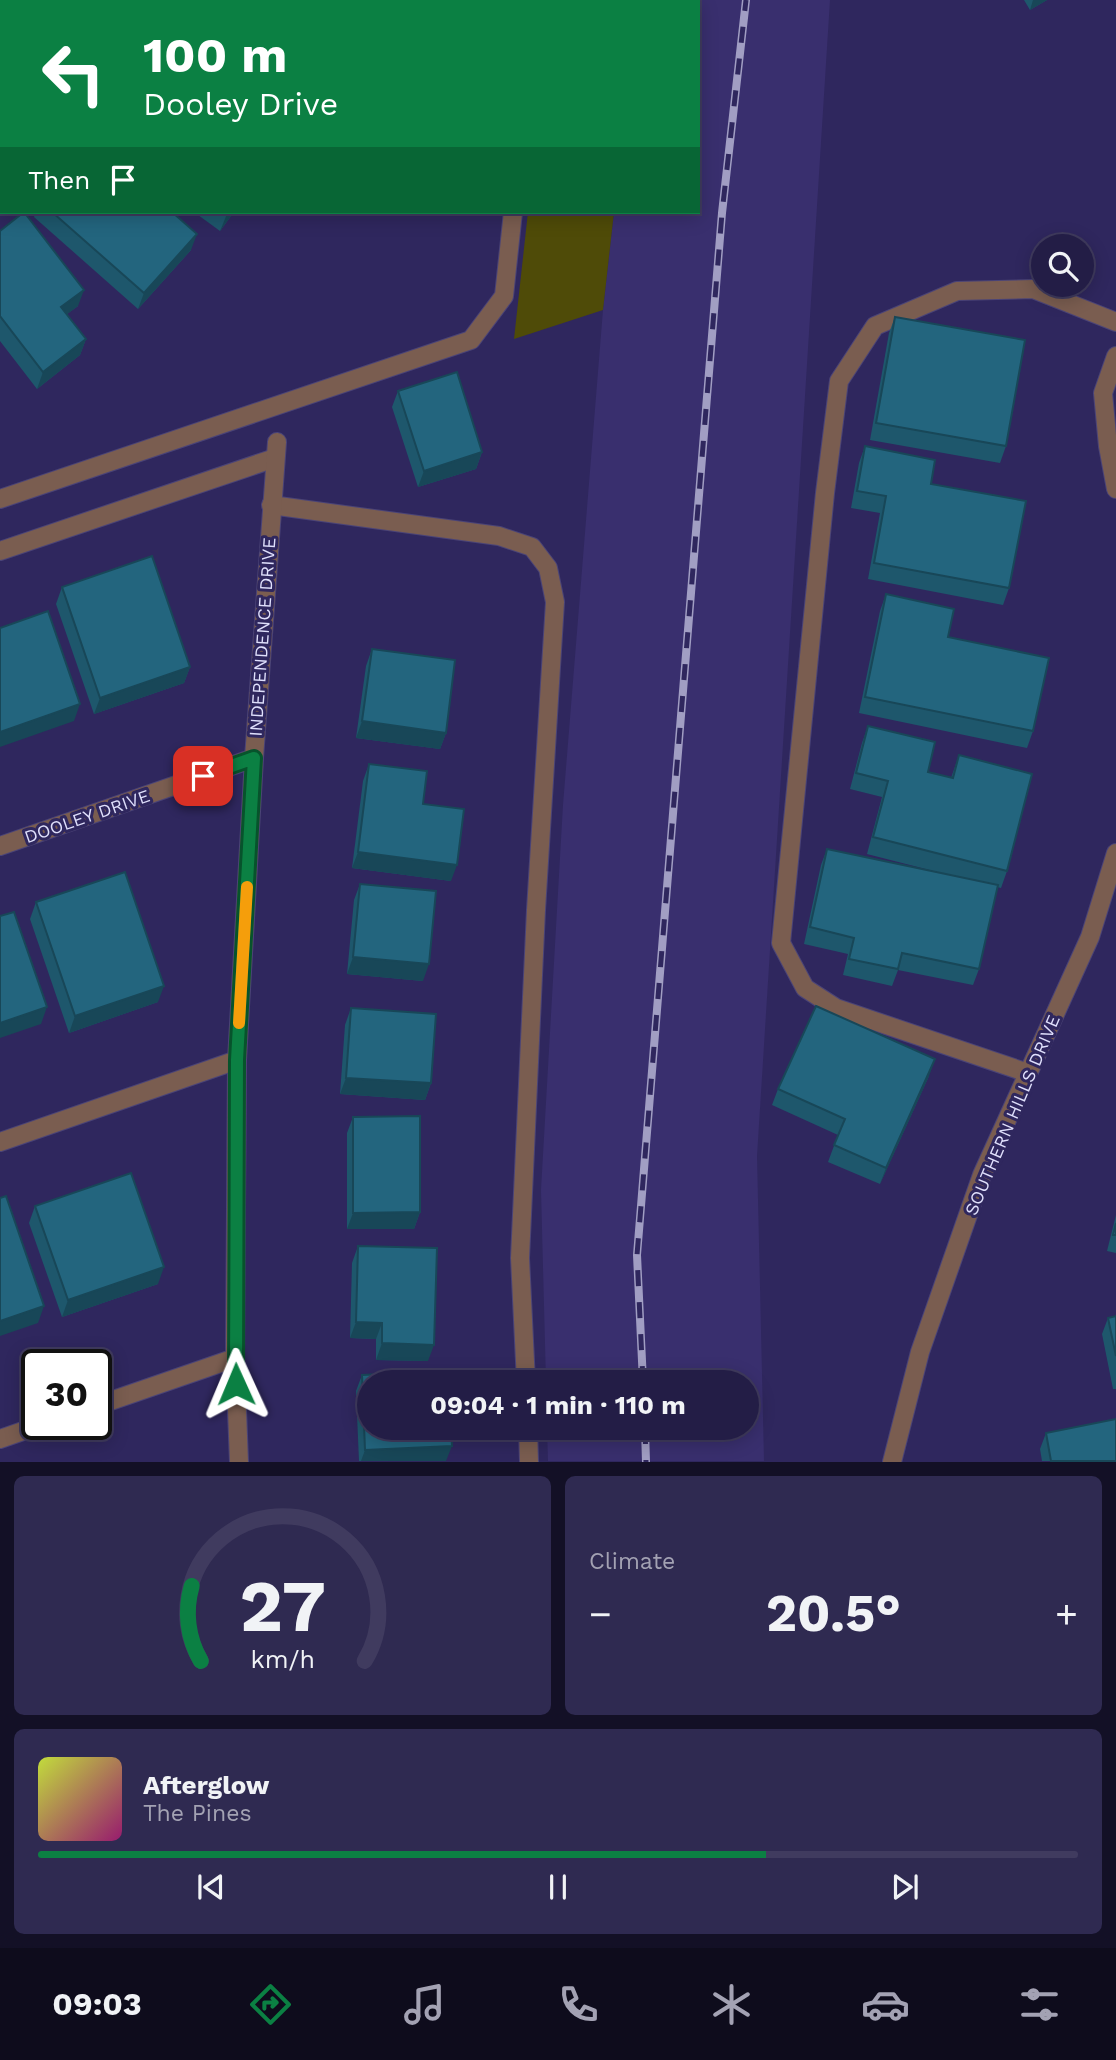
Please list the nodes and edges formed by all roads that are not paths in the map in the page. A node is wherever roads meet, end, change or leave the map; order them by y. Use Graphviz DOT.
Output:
graph roads {
  1 [pos="513,214"];
  2 [pos="1116,322"];
  3 [pos="1116,356"];
  4 [pos="1116,489"];
  5 [pos="0,499"];
  6 [pos="271,505"];
  7 [pos="0,551"];
  8 [pos="254,758"];
  9 [pos="0,846"];
  10 [pos="1116,853"];
  11 [pos="237,1060"];
  12 [pos="1028,1073"];
  13 [pos="0,1142"];
  14 [pos="235,1358"];
  15 [pos="525,1370"];
  16 [pos="112,1400"];
  17 [pos="21,1432"];
  18 [pos="0,1439"];
  19 [pos="528,1440"];
  20 [pos="239,1461"];
  21 [pos="529,1461"];
  22 [pos="892,1461"];
  1 -- 5 [label="street"];
  2 -- 12 [label="street"];
  3 -- 4 [label="street"];
  6 -- 7 [label="street, INDEPENDENCE DRIVE"];
  6 -- 8 [label="street, INDEPENDENCE DRIVE"];
  6 -- 15 [label="street"];
  8 -- 9 [label="street, DOOLEY DRIVE"];
  8 -- 11 [label="street, INDEPENDENCE DRIVE"];
  10 -- 12 [label="street, SOUTHERN HILLS DRIVE"];
  11 -- 13 [label="street"];
  11 -- 14 [label="street, INDEPENDENCE DRIVE"];
  12 -- 22 [label="street, SOUTHERN HILLS DRIVE"];
  14 -- 16 [label="street"];
  14 -- 20 [label="street, INDEPENDENCE DRIVE"];
  17 -- 18 [label="street"];
  19 -- 21 [label="street"];
}
